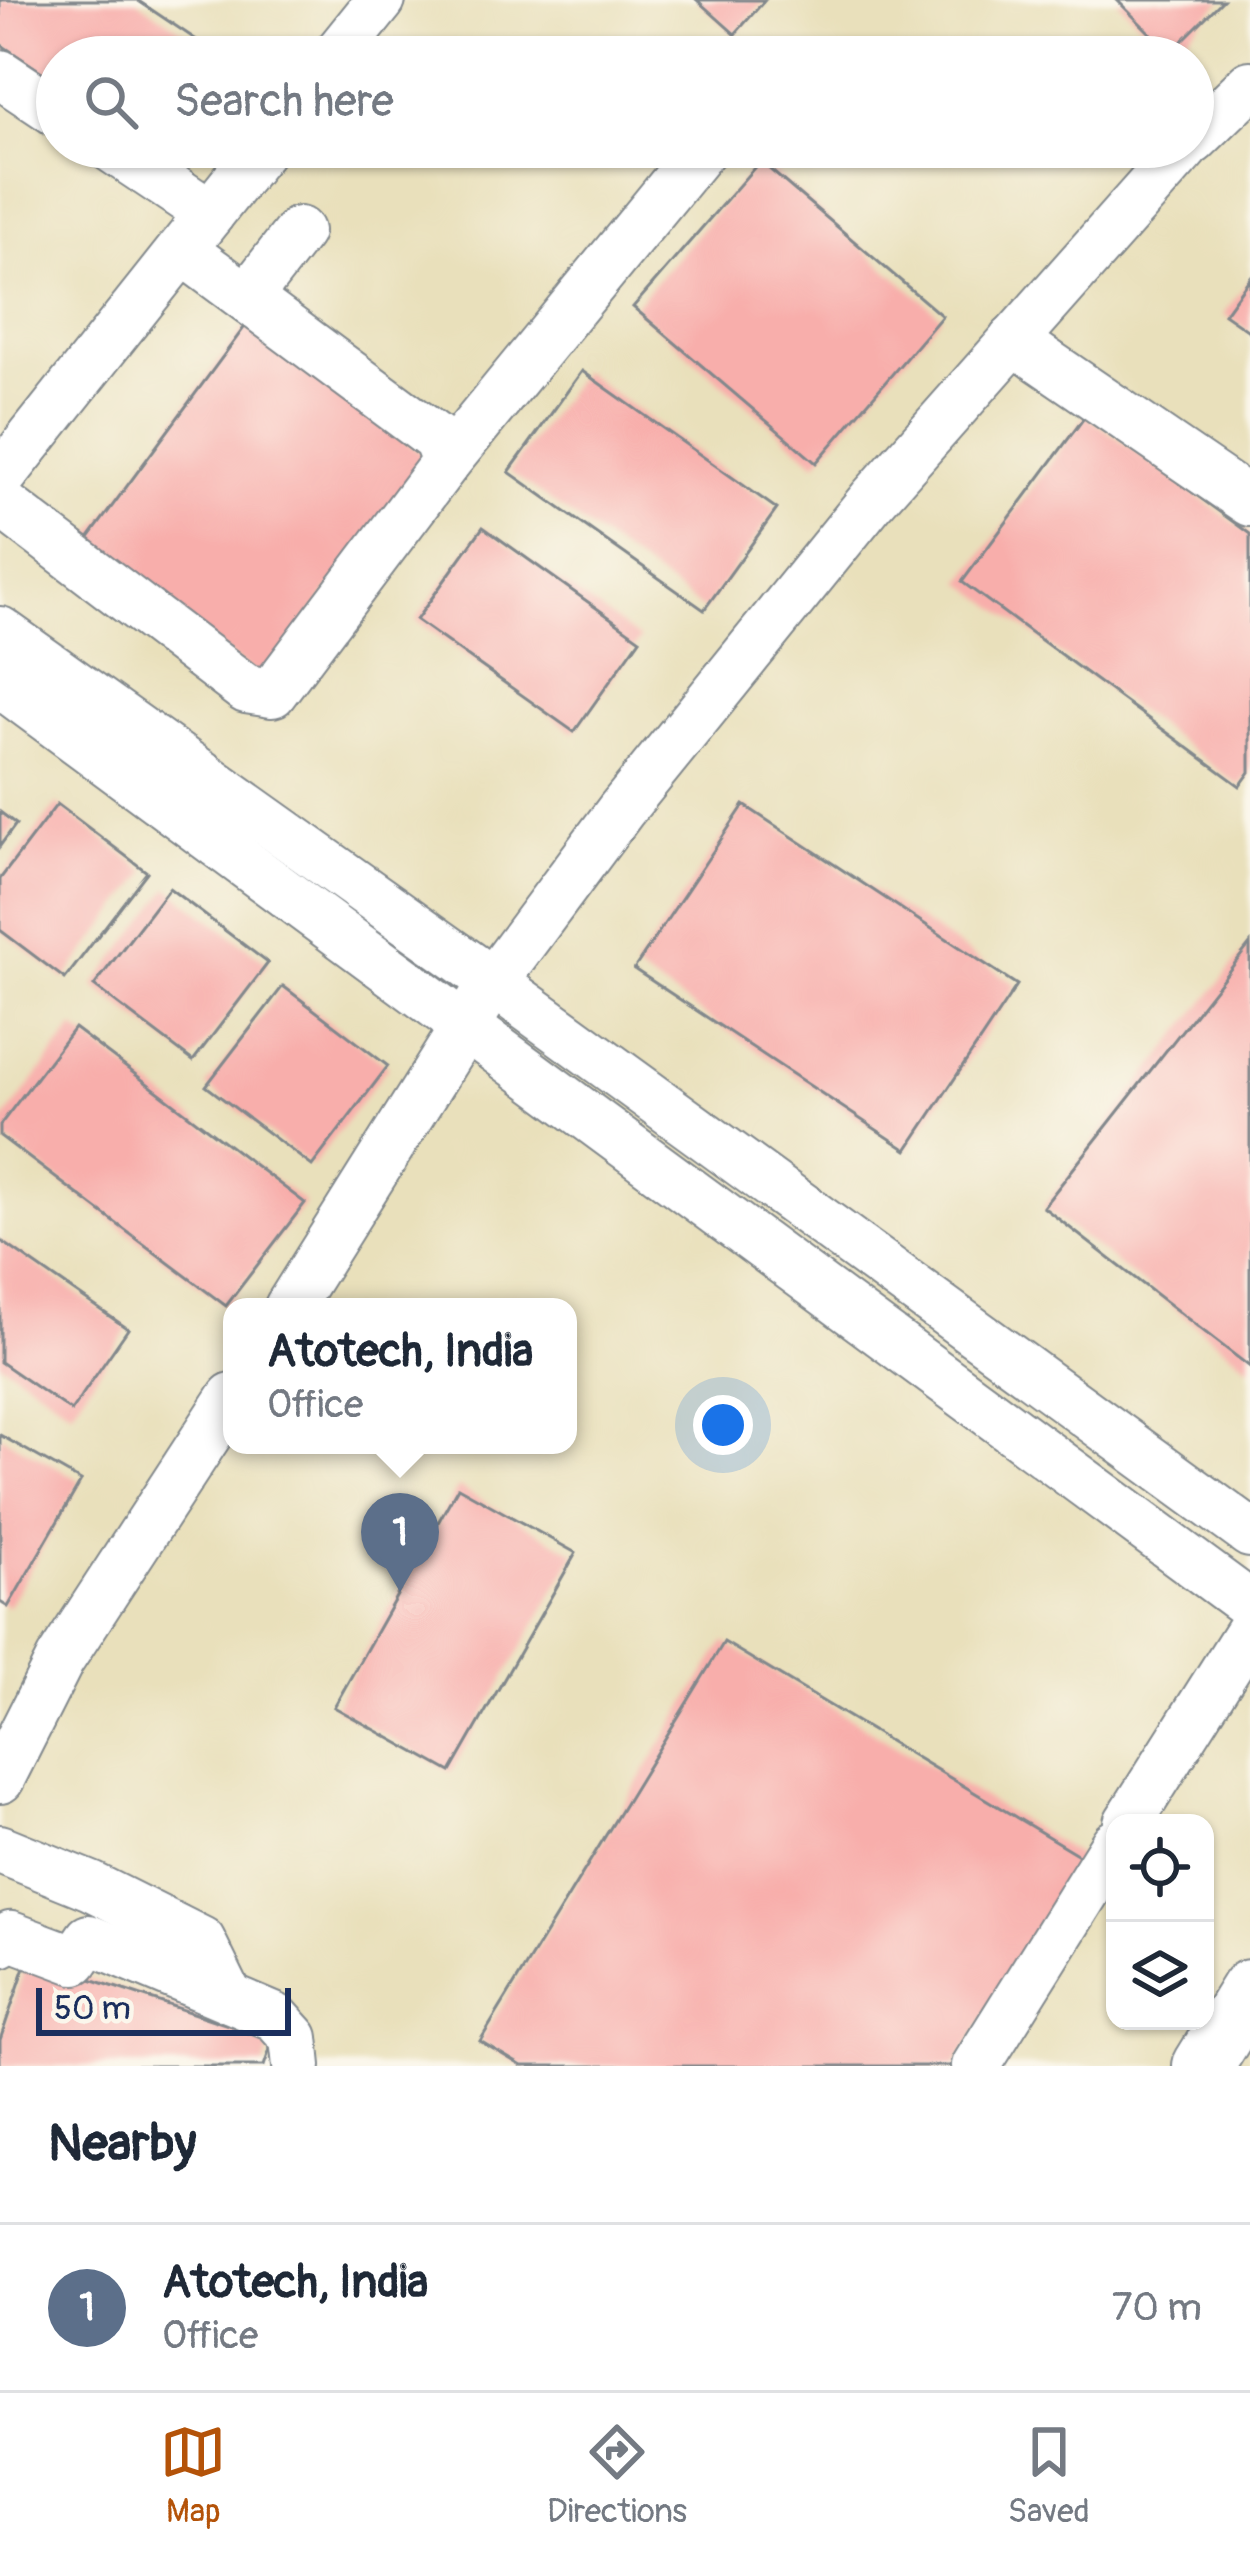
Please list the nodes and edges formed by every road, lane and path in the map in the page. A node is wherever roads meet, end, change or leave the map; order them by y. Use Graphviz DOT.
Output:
graph roads {
  1 [pos="381,0"];
  2 [pos="352,36"];
  3 [pos="0,74"];
  4 [pos="1250,85"];
  5 [pos="36,98"];
  6 [pos="1214,120"];
  7 [pos="131,168"];
  8 [pos="246,168"];
  9 [pos="687,168"];
  10 [pos="1166,168"];
  11 [pos="299,231"];
  12 [pos="196,232"];
  13 [pos="247,298"];
  14 [pos="1013,340"];
  15 [pos="446,462"];
  16 [pos="0,478"];
  17 [pos="0,502"];
  18 [pos="1250,502"];
  19 [pos="0,631"];
  20 [pos="0,683"];
  21 [pos="493,982"];
  22 [pos="467,1028"];
  23 [pos="295,1298"];
  24 [pos="223,1410"];
  25 [pos="1250,1532"];
  26 [pos="1250,1605"];
  27 [pos="1250,1630"];
  28 [pos="0,1779"];
  29 [pos="1134,1814"];
  30 [pos="0,1849"];
  31 [pos="1106,1858"];
  32 [pos="0,1943"];
  33 [pos="1250,1990"];
  34 [pos="229,1998"];
  35 [pos="297,2066"];
  36 [pos="976,2066"];
  37 [pos="1203,2066"];
  1 -- 2 [label="street"];
  3 -- 5 [label="street"];
  4 -- 6 [label="street"];
  7 -- 12 [label="street"];
  8 -- 12 [label="street"];
  9 -- 15 [label="street"];
  10 -- 14 [label="street"];
  11 -- 13 [label="street"];
  12 -- 13 [label="street"];
  12 -- 16 [label="street"];
  13 -- 15 [label="street"];
  14 -- 18 [label="street"];
  14 -- 21 [label="street"];
  15 -- 17 [label="street"];
  19 -- 21 [label="street"];
  20 -- 22 [label="street"];
  21 -- 22 [label="street"];
  21 -- 25 [label="street"];
  22 -- 23 [label="street"];
  22 -- 26 [label="street"];
  24 -- 28 [label="street"];
  27 -- 29 [label="street"];
  30 -- 34 [label="street"];
  31 -- 36 [label="street"];
  32 -- 34 [label="street"];
  33 -- 37 [label="main road"];
  34 -- 35 [label="street"];
}
